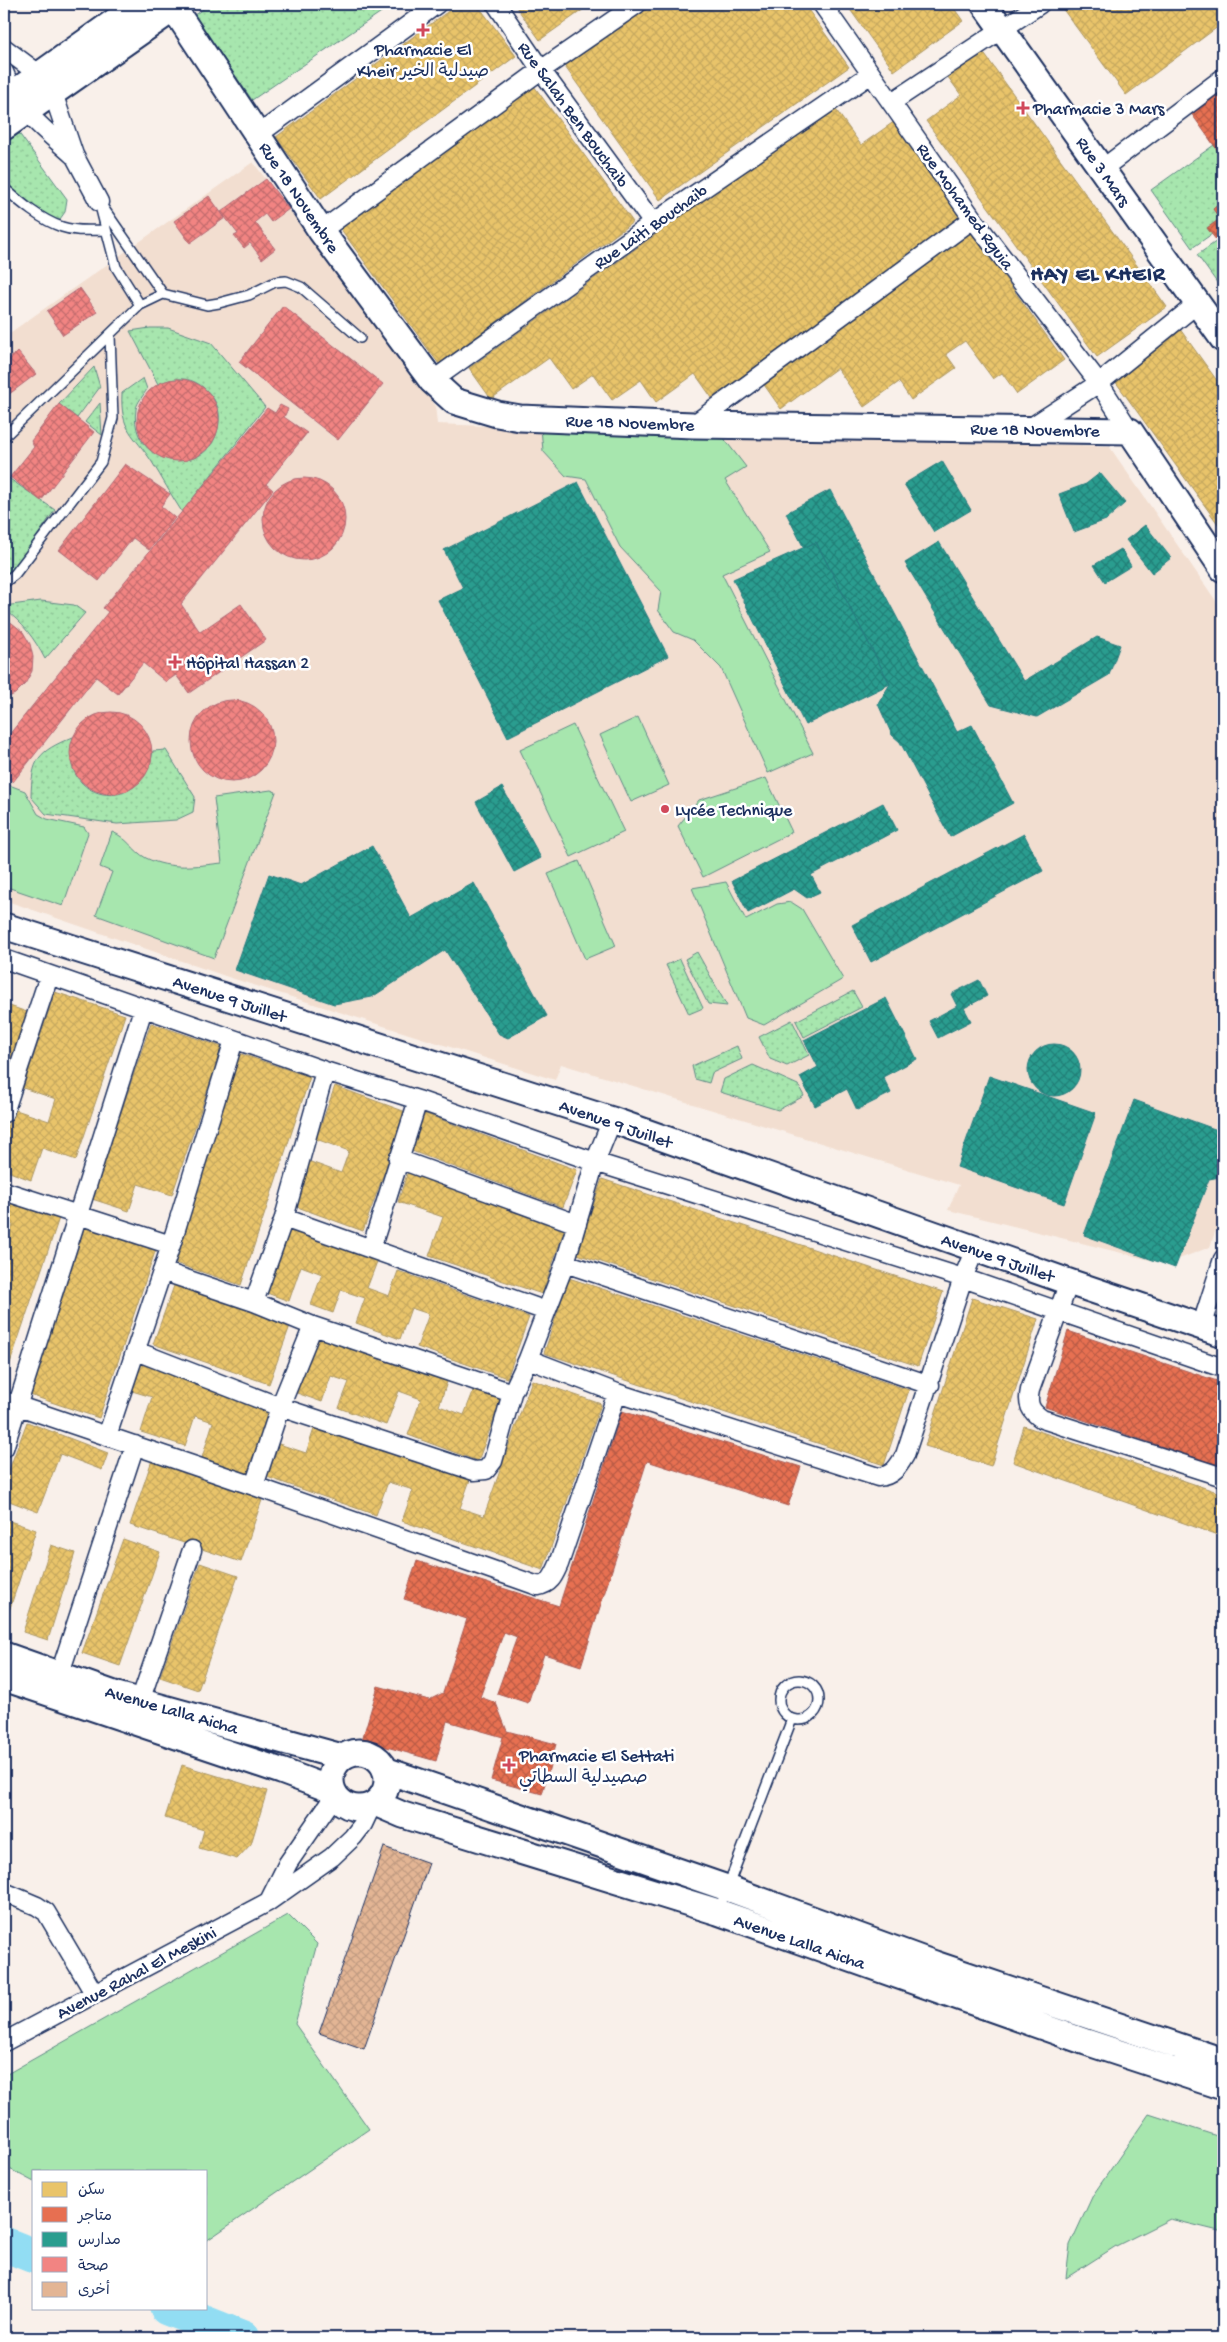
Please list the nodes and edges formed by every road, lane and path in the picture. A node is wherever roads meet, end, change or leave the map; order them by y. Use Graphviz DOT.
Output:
graph roads {
  1 [pos="139,4"];
  2 [pos="438,4"];
  3 [pos="496,4"];
  4 [pos="637,4"];
  5 [pos="822,4"];
  6 [pos="984,4"];
  7 [pos="1040,4"];
  8 [pos="175,5"];
  9 [pos="1003,29"];
  10 [pos="4,48"];
  11 [pos="541,70"];
  12 [pos="871,74"];
  13 [pos="1223,78"];
  14 [pos="46,84"];
  15 [pos="11,95"];
  16 [pos="892,102"];
  17 [pos="4,127"];
  18 [pos="259,134"];
  19 [pos="74,155"];
  20 [pos="1102,169"];
  21 [pos="4,188"];
  22 [pos="99,202"];
  23 [pos="973,219"];
  24 [pos="653,223"];
  25 [pos="106,230"];
  26 [pos="321,231"];
  27 [pos="163,294"];
  28 [pos="1198,303"];
  29 [pos="140,305"];
  30 [pos="110,335"];
  31 [pos="360,338"];
  32 [pos="1223,339"];
  33 [pos="432,381"];
  34 [pos="1099,383"];
  35 [pos="693,425"];
  36 [pos="1028,429"];
  37 [pos="1130,431"];
  38 [pos="4,437"];
  39 [pos="1223,569"];
  40 [pos="4,583"];
  41 [pos="4,926"];
  42 [pos="4,959"];
  43 [pos="49,976"];
  44 [pos="143,1010"];
  45 [pos="234,1040"];
  46 [pos="325,1072"];
  47 [pos="8,1082"];
  48 [pos="418,1100"];
  49 [pos="4,1113"];
  50 [pos="612,1120"];
  51 [pos="398,1160"];
  52 [pos="595,1162"];
  53 [pos="4,1191"];
  54 [pos="78,1215"];
  55 [pos="284,1218"];
  56 [pos="577,1224"];
  57 [pos="171,1244"];
  58 [pos="371,1249"];
  59 [pos="975,1249"];
  60 [pos="1223,1259"];
  61 [pos="565,1263"];
  62 [pos="162,1271"];
  63 [pos="963,1278"];
  64 [pos="1069,1282"];
  65 [pos="254,1302"];
  66 [pos="546,1311"];
  67 [pos="1058,1312"];
  68 [pos="313,1326"];
  69 [pos="1212,1330"];
  70 [pos="136,1351"];
  71 [pos="528,1359"];
  72 [pos="1223,1368"];
  73 [pos="930,1385"];
  74 [pos="512,1393"];
  75 [pos="617,1393"];
  76 [pos="10,1403"];
  77 [pos="280,1407"];
  78 [pos="107,1436"];
  79 [pos="135,1446"];
  80 [pos="4,1448"];
  81 [pos="1223,1477"];
  82 [pos="254,1486"];
  83 [pos="192,1550"];
  84 [pos="4,1655"];
  85 [pos="59,1676"];
  86 [pos="4,1678"];
  87 [pos="140,1701"];
  88 [pos="792,1718"];
  89 [pos="342,1757"];
  90 [pos="385,1770"];
  91 [pos="334,1793"];
  92 [pos="373,1804"];
  93 [pos="727,1888"];
  94 [pos="4,1892"];
  95 [pos="268,1902"];
  96 [pos="718,1912"];
  97 [pos="94,1993"];
  98 [pos="4,2042"];
  99 [pos="1223,2061"];
  100 [pos="1223,2087"];
  1 -- 14 [label="street"];
  2 -- 18 [label="street"];
  3 -- 11 [label="street, Rue Salah Ben Bouchaib"];
  4 -- 11 [label="street"];
  5 -- 12 [label="street, Rue Mohamed Rguia"];
  6 -- 9 [label="street, Rue 3 Mars"];
  7 -- 9 [label="street"];
  8 -- 14 [label="street"];
  8 -- 18 [label="street, Rue 18 Novembre"];
  9 -- 16 [label="street"];
  9 -- 20 [label="street, Rue 3 Mars"];
  10 -- 14 [label="street"];
  11 -- 24 [label="street, Rue Salah Ben Bouchaib"];
  11 -- 26 [label="street"];
  12 -- 16 [label="street, Rue Mohamed Rguia"];
  12 -- 24 [label="street, Rue Laiti Bouchaib"];
  13 -- 20 [label="street"];
  14 -- 15 [label="street"];
  14 -- 19 [label="street"];
  15 -- 17 [label="street"];
  15 -- 19 [label="street"];
  16 -- 23 [label="street, Rue Mohamed Rguia"];
  18 -- 26 [label="street, Rue 18 Novembre"];
  19 -- 22 [label="street"];
  20 -- 28 [label="street, Rue 3 Mars"];
  21 -- 25 [label="lane"];
  22 -- 25 [label="lane"];
  22 -- 27 [label="lane"];
  23 -- 34 [label="street, Rue Mohamed Rguia"];
  23 -- 35 [label="street"];
  24 -- 33 [label="street, Rue Laiti Bouchaib"];
  25 -- 29 [label="lane"];
  26 -- 33 [label="street, Rue 18 Novembre"];
  27 -- 29 [label="lane"];
  27 -- 31 [label="lane"];
  28 -- 32 [label="street, Rue 3 Mars"];
  28 -- 34 [label="street"];
  29 -- 30 [label="lane"];
  30 -- 38 [label="lane"];
  30 -- 40 [label="lane"];
  33 -- 35 [label="street, Rue 18 Novembre"];
  34 -- 36 [label="street"];
  34 -- 37 [label="street, Rue Mohamed Rguia"];
  35 -- 36 [label="street, Rue 18 Novembre"];
  36 -- 37 [label="street, Rue 18 Novembre"];
  37 -- 39 [label="street"];
  41 -- 50 [label="street, Avenue 9 Juillet"];
  42 -- 43 [label="street"];
  43 -- 44 [label="street"];
  43 -- 47 [label="street"];
  44 -- 45 [label="street"];
  44 -- 54 [label="street"];
  45 -- 46 [label="street"];
  45 -- 57 [label="street"];
  46 -- 48 [label="street"];
  46 -- 55 [label="street"];
  47 -- 49 [label="street"];
  48 -- 51 [label="street"];
  48 -- 52 [label="street"];
  50 -- 52 [label="street"];
  50 -- 59 [label="street, Avenue 9 Juillet"];
  51 -- 56 [label="street"];
  51 -- 58 [label="street"];
  52 -- 56 [label="street"];
  52 -- 63 [label="street"];
  53 -- 54 [label="street"];
  54 -- 57 [label="street"];
  54 -- 76 [label="street"];
  55 -- 58 [label="street"];
  55 -- 65 [label="street"];
  56 -- 61 [label="street"];
  57 -- 62 [label="street"];
  58 -- 66 [label="street"];
  59 -- 63 [label="street"];
  59 -- 64 [label="street, Avenue 9 Juillet"];
  60 -- 69 [label="street"];
  61 -- 66 [label="street"];
  61 -- 73 [label="street"];
  62 -- 65 [label="street"];
  62 -- 70 [label="street"];
  63 -- 67 [label="street"];
  63 -- 73 [label="street"];
  64 -- 67 [label="street"];
  64 -- 69 [label="street, Avenue 9 Juillet"];
  65 -- 68 [label="street"];
  66 -- 71 [label="street"];
  67 -- 72 [label="street"];
  67 -- 81 [label="street"];
  68 -- 74 [label="street"];
  68 -- 77 [label="street"];
  70 -- 77 [label="street"];
  70 -- 78 [label="street"];
  71 -- 74 [label="street"];
  71 -- 75 [label="street"];
  73 -- 75 [label="street"];
  74 -- 77 [label="street"];
  75 -- 82 [label="street"];
  76 -- 78 [label="street"];
  76 -- 80 [label="street"];
  77 -- 82 [label="street"];
  78 -- 79 [label="street"];
  79 -- 82 [label="street"];
  79 -- 85 [label="street"];
  83 -- 87 [label="street"];
  84 -- 85 [label="street, Avenue Lalla Aicha"];
  85 -- 87 [label="street, Avenue Lalla Aicha"];
  86 -- 91 [label="street, Avenue Lalla Aicha"];
  87 -- 89 [label="street, Avenue Lalla Aicha"];
  88 -- 88 [label="lane"];
  88 -- 93 [label="lane"];
  89 -- 90 [label="street, Avenue Lalla Aicha"];
  89 -- 91 [label="street"];
  90 -- 92 [label="street"];
  90 -- 93 [label="street, Avenue Lalla Aicha"];
  91 -- 92 [label="street, Avenue Lalla Aicha"];
  91 -- 95 [label="street"];
  92 -- 95 [label="street, Avenue Rahal El Meskini"];
  92 -- 96 [label="street, Avenue Lalla Aicha"];
  93 -- 96 [label="lane"];
  93 -- 99 [label="street, Avenue Lalla Aicha"];
  94 -- 97 [label="street"];
  95 -- 97 [label="street, Avenue Rahal El Meskini"];
  96 -- 100 [label="street, Avenue Lalla Aicha"];
  97 -- 98 [label="street, Avenue Rahal El Meskini"];
}
